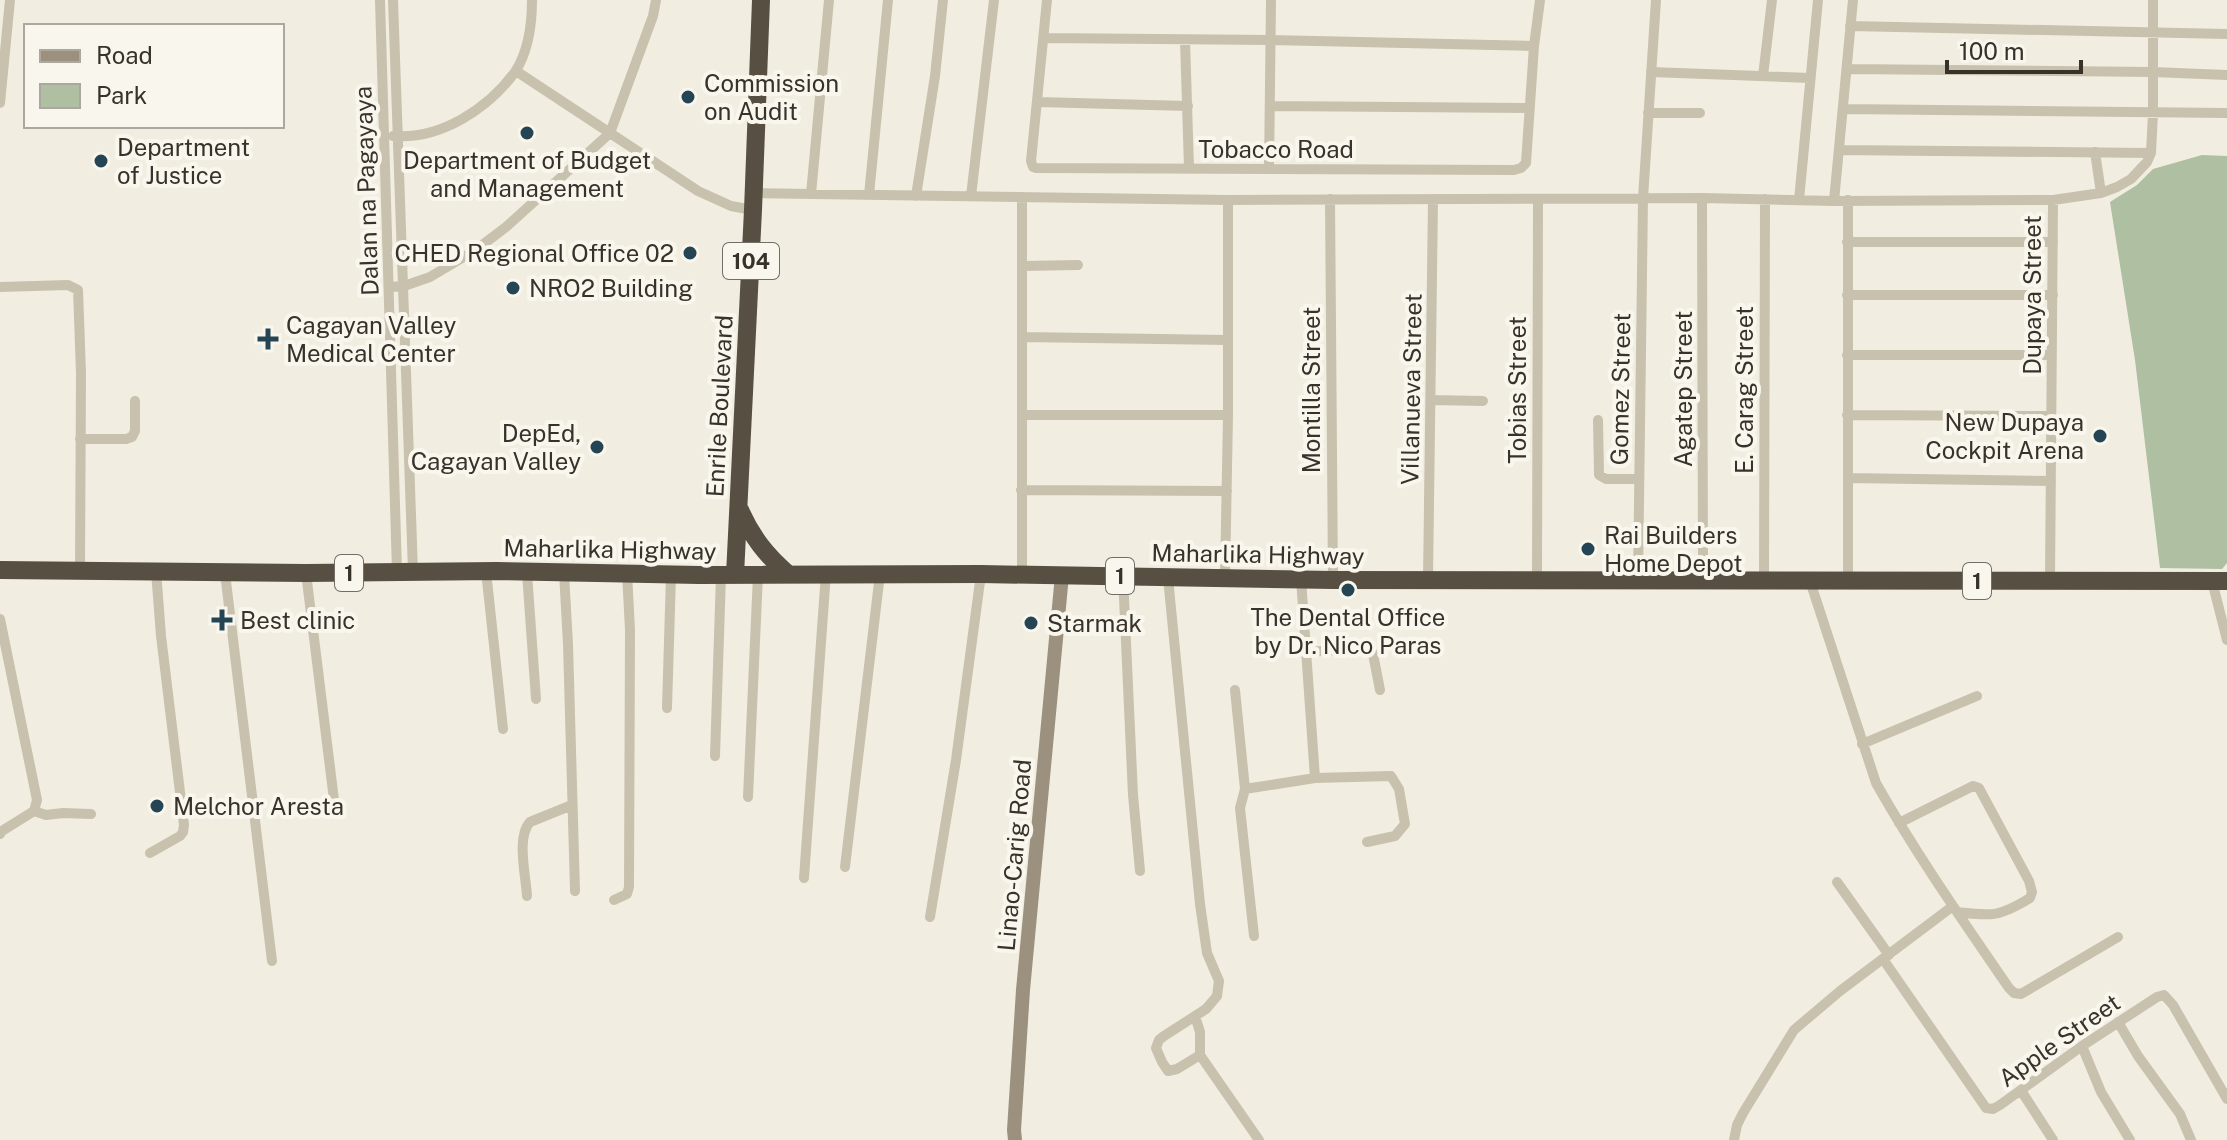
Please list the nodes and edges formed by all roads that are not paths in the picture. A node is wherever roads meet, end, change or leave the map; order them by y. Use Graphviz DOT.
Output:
graph roads {
  1 [pos="10,0"];
  2 [pos="380,0"];
  3 [pos="393,0"];
  4 [pos="532,0"];
  5 [pos="656,0"];
  6 [pos="761,0"];
  7 [pos="829,0"];
  8 [pos="888,0"];
  9 [pos="943,0"];
  10 [pos="994,0"];
  11 [pos="1047,0"];
  12 [pos="1271,0"];
  13 [pos="1540,0"];
  14 [pos="1656,0"];
  15 [pos="1772,0"];
  16 [pos="1818,0"];
  17 [pos="1853,0"];
  18 [pos="2153,0"];
  19 [pos="1850,26"];
  20 [pos="2153,32"];
  21 [pos="2227,34"];
  22 [pos="1044,38"];
  23 [pos="1185,40"];
  24 [pos="1271,40"];
  25 [pos="1534,46"];
  26 [pos="1847,69"];
  27 [pos="516,71"];
  28 [pos="1651,72"];
  29 [pos="2153,72"];
  30 [pos="2227,75"];
  31 [pos="1763,76"];
  32 [pos="1810,78"];
  33 [pos="1038,102"];
  34 [pos="0,103"];
  35 [pos="1188,106"];
  36 [pos="1270,106"];
  37 [pos="1529,108"];
  38 [pos="1843,109"];
  39 [pos="2153,112"];
  40 [pos="1648,113"];
  41 [pos="1700,113"];
  42 [pos="2227,113"];
  43 [pos="610,133"];
  44 [pos="385,135"];
  45 [pos="398,136"];
  46 [pos="1839,150"];
  47 [pos="2095,152"];
  48 [pos="2151,153"];
  49 [pos="1189,168"];
  50 [pos="1269,168"];
  51 [pos="2101,193"];
  52 [pos="811,194"];
  53 [pos="869,195"];
  54 [pos="916,196"];
  55 [pos="971,196"];
  56 [pos="1022,197"];
  57 [pos="1643,198"];
  58 [pos="1702,198"];
  59 [pos="1330,199"];
  60 [pos="1433,199"];
  61 [pos="1765,199"];
  62 [pos="1228,200"];
  63 [pos="1538,200"];
  64 [pos="1799,200"];
  65 [pos="1848,200"];
  66 [pos="2053,200"];
  67 [pos="753,201"];
  68 [pos="1834,201"];
  69 [pos="1847,242"];
  70 [pos="2053,242"];
  71 [pos="1078,265"];
  72 [pos="1023,266"];
  73 [pos="404,286"];
  74 [pos="0,287"];
  75 [pos="389,287"];
  76 [pos="1847,295"];
  77 [pos="2053,295"];
  78 [pos="1023,337"];
  79 [pos="1227,340"];
  80 [pos="1847,355"];
  81 [pos="2052,355"];
  82 [pos="1431,400"];
  83 [pos="135,401"];
  84 [pos="1483,401"];
  85 [pos="1022,415"];
  86 [pos="1228,415"];
  87 [pos="1847,415"];
  88 [pos="2051,416"];
  89 [pos="1598,420"];
  90 [pos="80,439"];
  91 [pos="1848,478"];
  92 [pos="1639,479"];
  93 [pos="2051,481"];
  94 [pos="1021,490"];
  95 [pos="1227,491"];
  96 [pos="738,514"];
  97 [pos="0,570"];
  98 [pos="80,570"];
  99 [pos="156,571"];
  100 [pos="486,571"];
  101 [pos="405,572"];
  102 [pos="225,573"];
  103 [pos="306,573"];
  104 [pos="527,573"];
  105 [pos="564,573"];
  106 [pos="627,573"];
  107 [pos="826,573"];
  108 [pos="788,574"];
  109 [pos="880,574"];
  110 [pos="981,574"];
  111 [pos="671,575"];
  112 [pos="699,575"];
  113 [pos="728,575"];
  114 [pos="758,575"];
  115 [pos="1062,575"];
  116 [pos="1022,576"];
  117 [pos="1123,576"];
  118 [pos="1168,578"];
  119 [pos="1225,578"];
  120 [pos="1301,579"];
  121 [pos="1428,579"];
  122 [pos="1638,579"];
  123 [pos="1333,580"];
  124 [pos="1705,580"];
  125 [pos="1764,580"];
  126 [pos="1848,580"];
  127 [pos="1537,581"];
  128 [pos="1810,581"];
  129 [pos="2220,581"];
  130 [pos="2050,582"];
  131 [pos="0,619"];
  132 [pos="2227,640"];
  133 [pos="1306,652"];
  134 [pos="6,673"];
  135 [pos="1235,690"];
  136 [pos="1380,690"];
  137 [pos="1977,696"];
  138 [pos="536,699"];
  139 [pos="667,708"];
  140 [pos="503,729"];
  141 [pos="1862,744"];
  142 [pos="715,756"];
  143 [pos="1315,778"];
  144 [pos="1245,789"];
  145 [pos="748,797"];
  146 [pos="572,805"];
  147 [pos="335,808"];
  148 [pos="34,811"];
  149 [pos="91,814"];
  150 [pos="1899,823"];
  151 [pos="0,834"];
  152 [pos="1367,842"];
  153 [pos="150,853"];
  154 [pos="845,867"];
  155 [pos="1140,871"];
  156 [pos="804,878"];
  157 [pos="1837,882"];
  158 [pos="575,891"];
  159 [pos="527,896"];
  160 [pos="614,900"];
  161 [pos="1955,909"];
  162 [pos="930,917"];
  163 [pos="1254,936"];
  164 [pos="2118,937"];
  165 [pos="1886,957"];
  166 [pos="272,961"];
  167 [pos="1195,1016"];
  168 [pos="2118,1022"];
  169 [pos="2082,1046"];
  170 [pos="1200,1055"];
  171 [pos="2022,1092"];
  172 [pos="2227,1099"];
  173 [pos="1015,1140"];
  174 [pos="1259,1140"];
  175 [pos="1734,1140"];
  176 [pos="2053,1140"];
  177 [pos="2130,1140"];
  178 [pos="2191,1140"];
  1 -- 34 [label="street"];
  2 -- 44 [label="street, Dalan na Pagayaya"];
  3 -- 45 [label="street, Dalan na Pagayaya"];
  4 -- 27 [label="street"];
  5 -- 43 [label="street"];
  6 -- 67 [label="highway, Enrile Boulevard / 104"];
  7 -- 52 [label="street"];
  8 -- 53 [label="street"];
  9 -- 54 [label="street"];
  10 -- 55 [label="street"];
  11 -- 22 [label="street"];
  12 -- 24 [label="street"];
  13 -- 25 [label="street"];
  14 -- 28 [label="street, Gomez Street"];
  15 -- 31 [label="street"];
  16 -- 32 [label="street"];
  17 -- 19 [label="street"];
  18 -- 20 [label="street"];
  19 -- 20 [label="street"];
  19 -- 26 [label="street"];
  20 -- 21 [label="street"];
  20 -- 29 [label="street"];
  22 -- 23 [label="street"];
  22 -- 33 [label="street"];
  23 -- 24 [label="street"];
  23 -- 35 [label="street"];
  24 -- 25 [label="street"];
  24 -- 36 [label="street"];
  25 -- 37 [label="street"];
  26 -- 29 [label="street"];
  26 -- 38 [label="street"];
  27 -- 43 [label="street"];
  27 -- 45 [label="street"];
  28 -- 31 [label="street"];
  28 -- 40 [label="street, Gomez Street"];
  29 -- 30 [label="street"];
  29 -- 39 [label="street"];
  31 -- 32 [label="street"];
  32 -- 64 [label="street"];
  33 -- 35 [label="street"];
  33 -- 49 [label="street, Tobacco Road"];
  35 -- 49 [label="street"];
  36 -- 37 [label="street"];
  36 -- 50 [label="street"];
  37 -- 50 [label="street, Tobacco Road"];
  38 -- 39 [label="street"];
  38 -- 46 [label="street"];
  39 -- 42 [label="street"];
  39 -- 48 [label="street"];
  40 -- 41 [label="street"];
  40 -- 57 [label="street, Gomez Street"];
  43 -- 67 [label="street"];
  43 -- 73 [label="street"];
  44 -- 45 [label="street"];
  44 -- 75 [label="street, Dalan na Pagayaya"];
  45 -- 73 [label="street, Dalan na Pagayaya"];
  46 -- 47 [label="street"];
  46 -- 68 [label="street"];
  47 -- 48 [label="street"];
  47 -- 51 [label="street"];
  48 -- 51 [label="street"];
  49 -- 50 [label="street, Tobacco Road"];
  51 -- 66 [label="street"];
  52 -- 53 [label="street"];
  52 -- 67 [label="street"];
  53 -- 54 [label="street"];
  54 -- 55 [label="street"];
  55 -- 56 [label="street"];
  56 -- 62 [label="street"];
  56 -- 72 [label="street"];
  57 -- 58 [label="street"];
  57 -- 63 [label="street"];
  57 -- 92 [label="street, Gomez Street"];
  58 -- 61 [label="street"];
  58 -- 124 [label="street, Agatep Street"];
  59 -- 60 [label="street"];
  59 -- 62 [label="street"];
  59 -- 123 [label="street, Montilla Street"];
  60 -- 63 [label="street"];
  60 -- 82 [label="street, Villanueva Street"];
  61 -- 64 [label="street"];
  61 -- 125 [label="street, E. Carag Street"];
  62 -- 79 [label="street"];
  63 -- 127 [label="street, Tobias Street"];
  64 -- 68 [label="street"];
  65 -- 66 [label="street"];
  65 -- 68 [label="street"];
  65 -- 69 [label="street"];
  66 -- 70 [label="street, Dupaya Street"];
  67 -- 96 [label="highway, Enrile Boulevard / 104"];
  69 -- 70 [label="street"];
  69 -- 76 [label="street"];
  70 -- 77 [label="street, Dupaya Street"];
  71 -- 72 [label="street"];
  72 -- 78 [label="street"];
  73 -- 75 [label="street"];
  73 -- 101 [label="street, Dalan na Pagayaya"];
  74 -- 90 [label="street"];
  75 -- 101 [label="street, Dalan na Pagayaya"];
  76 -- 77 [label="street"];
  76 -- 80 [label="street"];
  77 -- 81 [label="street, Dupaya Street"];
  78 -- 79 [label="street"];
  78 -- 85 [label="street"];
  79 -- 86 [label="street"];
  80 -- 81 [label="street"];
  80 -- 87 [label="street"];
  81 -- 88 [label="street, Dupaya Street"];
  82 -- 84 [label="street"];
  82 -- 121 [label="street, Villanueva Street"];
  83 -- 90 [label="street"];
  85 -- 86 [label="street"];
  85 -- 94 [label="street"];
  86 -- 95 [label="street"];
  87 -- 88 [label="street"];
  87 -- 91 [label="street"];
  88 -- 93 [label="street, Dupaya Street"];
  89 -- 92 [label="street"];
  90 -- 98 [label="street"];
  91 -- 93 [label="street"];
  91 -- 126 [label="street"];
  92 -- 122 [label="street, Gomez Street"];
  93 -- 130 [label="street, Dupaya Street"];
  94 -- 95 [label="street"];
  94 -- 116 [label="street"];
  95 -- 119 [label="street"];
  96 -- 108 [label="highway"];
  96 -- 112 [label="highway"];
  96 -- 113 [label="highway, Enrile Boulevard / 104"];
  97 -- 98 [label="highway, Maharlika Highway / 1"];
  98 -- 99 [label="highway, Maharlika Highway / 1"];
  99 -- 102 [label="highway, Maharlika Highway / 1"];
  99 -- 153 [label="street"];
  100 -- 101 [label="highway, Maharlika Highway / 1"];
  100 -- 104 [label="highway, Maharlika Highway / 1"];
  100 -- 140 [label="street"];
  101 -- 103 [label="highway, Maharlika Highway / 1"];
  102 -- 103 [label="highway, Maharlika Highway / 1"];
  102 -- 166 [label="street"];
  103 -- 147 [label="street"];
  104 -- 105 [label="highway, Maharlika Highway / 1"];
  104 -- 138 [label="street"];
  105 -- 106 [label="highway, Maharlika Highway / 1"];
  105 -- 146 [label="street"];
  106 -- 111 [label="highway, Maharlika Highway / 1"];
  106 -- 160 [label="street"];
  107 -- 108 [label="highway, Maharlika Highway / 1"];
  107 -- 109 [label="highway, Maharlika Highway / 1"];
  107 -- 156 [label="street"];
  108 -- 114 [label="highway, Maharlika Highway / 1"];
  109 -- 110 [label="highway, Maharlika Highway / 1"];
  109 -- 154 [label="street"];
  110 -- 116 [label="highway, Maharlika Highway / 1"];
  110 -- 162 [label="street"];
  111 -- 112 [label="highway, Maharlika Highway / 1"];
  111 -- 139 [label="street"];
  112 -- 113 [label="highway, Maharlika Highway / 1"];
  113 -- 114 [label="highway, Maharlika Highway / 1"];
  113 -- 142 [label="street"];
  114 -- 145 [label="street"];
  115 -- 116 [label="highway, Maharlika Highway / 1"];
  115 -- 117 [label="highway, Maharlika Highway / 1"];
  115 -- 173 [label="main road, Linao-Carig Road"];
  117 -- 118 [label="highway, Maharlika Highway / 1"];
  117 -- 155 [label="street"];
  118 -- 119 [label="highway, Maharlika Highway / 1"];
  118 -- 167 [label="street"];
  119 -- 120 [label="highway, Maharlika Highway / 1"];
  120 -- 123 [label="highway, Maharlika Highway / 1"];
  120 -- 133 [label="street"];
  121 -- 123 [label="highway, Maharlika Highway / 1"];
  121 -- 127 [label="highway, Maharlika Highway / 1"];
  122 -- 124 [label="highway, Maharlika Highway / 1"];
  122 -- 127 [label="highway, Maharlika Highway / 1"];
  124 -- 125 [label="highway, Maharlika Highway / 1"];
  125 -- 128 [label="highway, Maharlika Highway / 1"];
  126 -- 128 [label="highway, Maharlika Highway / 1"];
  126 -- 130 [label="highway, Maharlika Highway / 1"];
  128 -- 141 [label="street"];
  129 -- 130 [label="highway, Maharlika Highway / 1"];
  129 -- 132 [label="street"];
  131 -- 134 [label="street"];
  133 -- 136 [label="street"];
  133 -- 143 [label="street"];
  134 -- 148 [label="street"];
  135 -- 144 [label="street"];
  137 -- 141 [label="street"];
  141 -- 150 [label="street"];
  143 -- 144 [label="street"];
  143 -- 152 [label="street"];
  144 -- 163 [label="street"];
  146 -- 158 [label="street"];
  146 -- 159 [label="street"];
  148 -- 149 [label="street"];
  148 -- 151 [label="street"];
  150 -- 161 [label="street"];
  150 -- 161 [label="street"];
  157 -- 165 [label="street"];
  161 -- 164 [label="street"];
  161 -- 165 [label="street"];
  165 -- 171 [label="street, Apple Street"];
  165 -- 175 [label="street"];
  167 -- 170 [label="street"];
  167 -- 170 [label="street"];
  168 -- 169 [label="street, Apple Street"];
  168 -- 172 [label="street, Apple Street"];
  168 -- 178 [label="street"];
  169 -- 171 [label="street, Apple Street"];
  169 -- 177 [label="street"];
  170 -- 174 [label="street"];
  171 -- 176 [label="street"];
}
